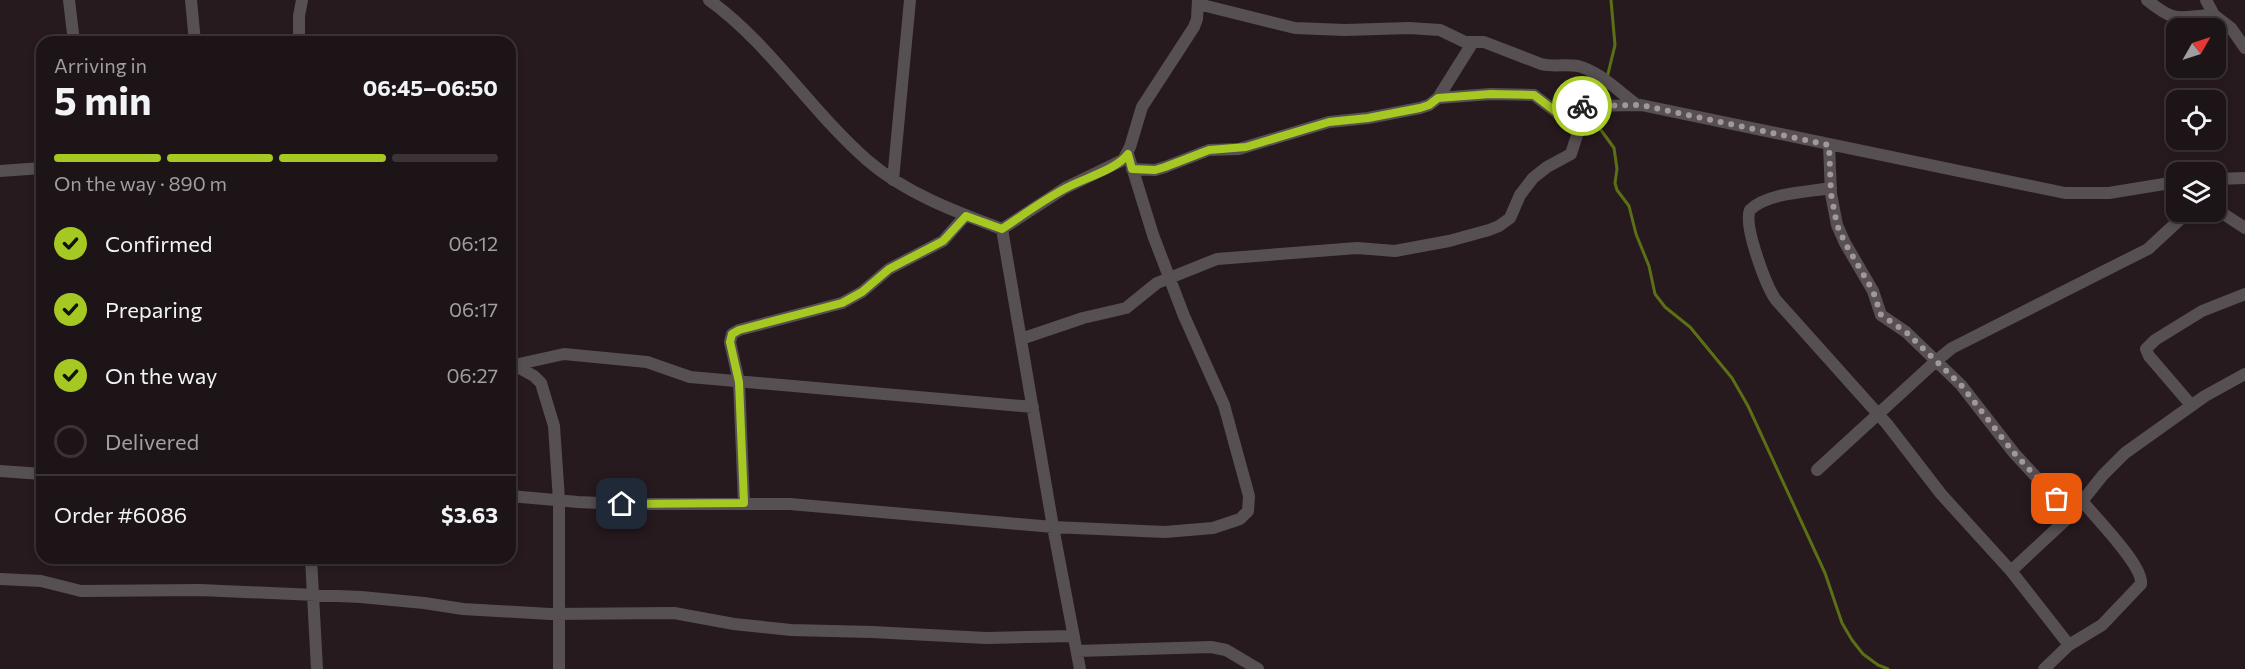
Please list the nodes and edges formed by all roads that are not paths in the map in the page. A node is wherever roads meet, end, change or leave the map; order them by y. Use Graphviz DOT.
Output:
graph roads {
  1 [pos="69,0"];
  2 [pos="191,0"];
  3 [pos="302,0"];
  4 [pos="709,0"];
  5 [pos="910,0"];
  6 [pos="2147,0"];
  7 [pos="2206,0"];
  8 [pos="1198,2"];
  9 [pos="2214,15"];
  10 [pos="73,36"];
  11 [pos="194,36"];
  12 [pos="299,36"];
  13 [pos="1473,42"];
  14 [pos="2245,48"];
  15 [pos="1438,98"];
  16 [pos="1637,105"];
  17 [pos="1586,106"];
  18 [pos="1829,145"];
  19 [pos="1128,154"];
  20 [pos="36,168"];
  21 [pos="1132,169"];
  22 [pos="0,171"];
  23 [pos="2245,178"];
  24 [pos="2226,179"];
  25 [pos="892,180"];
  26 [pos="2166,184"];
  27 [pos="1831,188"];
  28 [pos="966,216"];
  29 [pos="2226,216"];
  30 [pos="2176,222"];
  31 [pos="2245,228"];
  32 [pos="1002,229"];
  33 [pos="1169,278"];
  34 [pos="2245,294"];
  35 [pos="1021,339"];
  36 [pos="1935,361"];
  37 [pos="516,364"];
  38 [pos="516,367"];
  39 [pos="2245,374"];
  40 [pos="739,382"];
  41 [pos="2191,405"];
  42 [pos="1033,407"];
  43 [pos="1879,414"];
  44 [pos="1817,470"];
  45 [pos="0,471"];
  46 [pos="36,474"];
  47 [pos="516,496"];
  48 [pos="558,500"];
  49 [pos="2083,502"];
  50 [pos="744,503"];
  51 [pos="2071,515"];
  52 [pos="1053,527"];
  53 [pos="311,564"];
  54 [pos="2011,571"];
  55 [pos="0,579"];
  56 [pos="312,596"];
  57 [pos="558,613"];
  58 [pos="1074,636"];
  59 [pos="2069,645"];
  60 [pos="1077,651"];
  61 [pos="317,669"];
  62 [pos="559,669"];
  63 [pos="1080,669"];
  64 [pos="1258,669"];
  65 [pos="2044,669"];
  1 -- 10 [label="street"];
  2 -- 11 [label="street"];
  3 -- 12 [label="street"];
  4 -- 25 [label="street"];
  5 -- 25 [label="street"];
  6 -- 9 [label="street"];
  7 -- 9 [label="street"];
  8 -- 13 [label="street"];
  8 -- 19 [label="street"];
  9 -- 14 [label="street"];
  13 -- 15 [label="street"];
  13 -- 16 [label="street"];
  15 -- 17 [label="street"];
  15 -- 21 [label="street"];
  16 -- 17 [label="street"];
  16 -- 18 [label="street"];
  17 -- 33 [label="street"];
  18 -- 26 [label="street"];
  18 -- 27 [label="street"];
  19 -- 21 [label="street"];
  19 -- 32 [label="street"];
  20 -- 22 [label="street"];
  21 -- 33 [label="street"];
  23 -- 24 [label="street"];
  25 -- 28 [label="street"];
  27 -- 36 [label="street"];
  27 -- 43 [label="street"];
  28 -- 32 [label="street"];
  28 -- 40 [label="street"];
  29 -- 31 [label="street"];
  30 -- 36 [label="street"];
  32 -- 35 [label="street"];
  33 -- 35 [label="street"];
  33 -- 52 [label="street"];
  34 -- 41 [label="street"];
  35 -- 42 [label="street"];
  36 -- 43 [label="street"];
  36 -- 51 [label="street"];
  37 -- 40 [label="street"];
  38 -- 48 [label="street"];
  39 -- 41 [label="street"];
  40 -- 42 [label="street"];
  40 -- 50 [label="street"];
  41 -- 49 [label="street"];
  42 -- 52 [label="street"];
  43 -- 44 [label="street"];
  43 -- 54 [label="street"];
  45 -- 46 [label="street"];
  47 -- 48 [label="street"];
  48 -- 50 [label="street"];
  48 -- 57 [label="street"];
  49 -- 51 [label="street"];
  49 -- 59 [label="street"];
  50 -- 52 [label="street"];
  51 -- 54 [label="street"];
  52 -- 58 [label="street"];
  53 -- 56 [label="street"];
  54 -- 59 [label="street"];
  55 -- 56 [label="street"];
  56 -- 57 [label="street"];
  56 -- 61 [label="street"];
  57 -- 58 [label="street"];
  57 -- 62 [label="street"];
  58 -- 60 [label="street"];
  59 -- 65 [label="street"];
  60 -- 63 [label="street"];
  60 -- 64 [label="street"];
}
